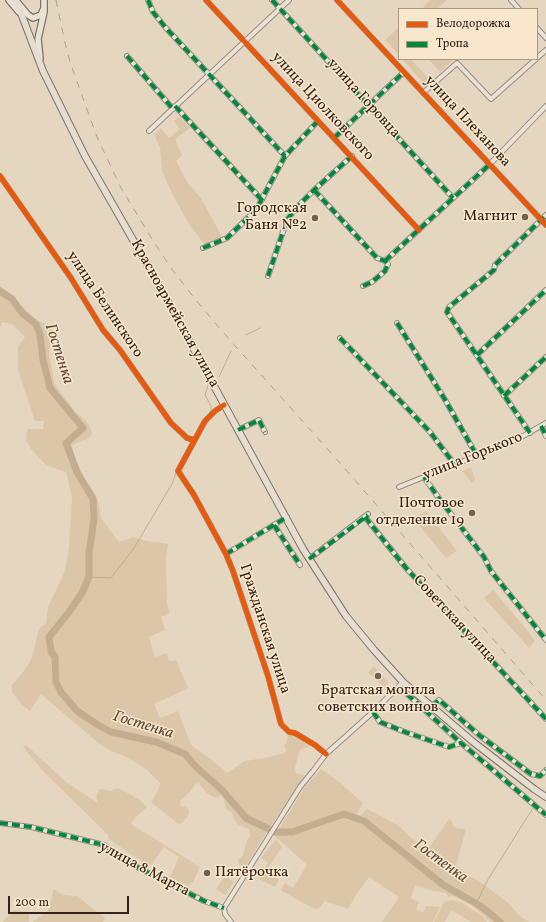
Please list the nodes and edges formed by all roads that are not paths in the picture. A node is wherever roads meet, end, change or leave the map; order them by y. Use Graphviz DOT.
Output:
graph roads {
  1 [pos="9,0"];
  2 [pos="44,0"];
  3 [pos="148,0"];
  4 [pos="206,0"];
  5 [pos="272,0"];
  6 [pos="289,0"];
  7 [pos="337,0"];
  8 [pos="510,0"];
  9 [pos="16,1"];
  10 [pos="518,8"];
  11 [pos="280,9"];
  12 [pos="21,15"];
  13 [pos="538,29"];
  14 [pos="546,38"];
  15 [pos="245,41"];
  16 [pos="546,50"];
  17 [pos="127,56"];
  18 [pos="538,58"];
  19 [pos="536,60"];
  20 [pos="43,71"];
  21 [pos="404,72"];
  22 [pos="210,74"];
  23 [pos="423,93"];
  24 [pos="368,106"];
  25 [pos="546,106"];
  26 [pos="174,108"];
  27 [pos="318,121"];
  28 [pos="149,131"];
  29 [pos="334,138"];
  30 [pos="285,156"];
  31 [pos="352,156"];
  32 [pos="490,164"];
  33 [pos="0,176"];
  34 [pos="314,190"];
  35 [pos="453,198"];
  36 [pos="262,200"];
  37 [pos="546,215"];
  38 [pos="541,220"];
  39 [pos="546,225"];
  40 [pos="419,230"];
  41 [pos="203,248"];
  42 [pos="385,261"];
  43 [pos="268,276"];
  44 [pos="362,286"];
  45 [pos="546,290"];
  46 [pos="397,323"];
  47 [pos="340,338"];
  48 [pos="477,355"];
  49 [pos="546,358"];
  50 [pos="504,396"];
  51 [pos="224,405"];
  52 [pos="546,423"];
  53 [pos="541,426"];
  54 [pos="238,430"];
  55 [pos="265,432"];
  56 [pos="530,433"];
  57 [pos="546,436"];
  58 [pos="194,440"];
  59 [pos="477,456"];
  60 [pos="454,466"];
  61 [pos="424,477"];
  62 [pos="399,487"];
  63 [pos="287,518"];
  64 [pos="274,525"];
  65 [pos="226,554"];
  66 [pos="309,559"];
  67 [pos="300,565"];
  68 [pos="546,640"];
  69 [pos="403,682"];
  70 [pos="407,694"];
  71 [pos="432,706"];
  72 [pos="373,712"];
  73 [pos="546,719"];
  74 [pos="461,743"];
  75 [pos="326,754"];
  76 [pos="546,770"];
  77 [pos="546,796"];
  78 [pos="546,815"];
  79 [pos="0,823"];
  80 [pos="224,908"];
  81 [pos="231,922"];
  1 -- 12 [label="main road"];
  2 -- 9 [label="main road"];
  2 -- 20 [label="main road"];
  3 -- 22 [label="street"];
  4 -- 15 [label="street, улица Циолковского"];
  5 -- 11 [label="street, улица Горовца"];
  6 -- 11 [label="street"];
  7 -- 21 [label="street, улица Плеханова"];
  8 -- 10 [label="street"];
  9 -- 12 [label="main road, Красноармейская улица"];
  11 -- 15 [label="street"];
  11 -- 24 [label="street, улица Горовца"];
  12 -- 20 [label="main road, Красноармейская улица"];
  13 -- 14 [label="street"];
  15 -- 22 [label="street"];
  15 -- 27 [label="street, улица Циолковского"];
  16 -- 18 [label="street"];
  17 -- 26 [label="street"];
  19 -- 23 [label="street"];
  20 -- 51 [label="main road, Красноармейская улица"];
  21 -- 23 [label="street, улица Плеханова"];
  21 -- 24 [label="street"];
  22 -- 26 [label="street"];
  22 -- 30 [label="street"];
  23 -- 32 [label="street, улица Плеханова"];
  24 -- 29 [label="street"];
  24 -- 35 [label="street, улица Горовца"];
  25 -- 32 [label="street"];
  26 -- 28 [label="street"];
  26 -- 36 [label="street"];
  27 -- 29 [label="street, улица Циолковского"];
  27 -- 30 [label="street"];
  29 -- 31 [label="street, улица Циолковского"];
  30 -- 36 [label="street"];
  31 -- 34 [label="street"];
  31 -- 40 [label="street, улица Циолковского"];
  32 -- 35 [label="street"];
  32 -- 38 [label="street, улица Плеханова"];
  33 -- 58 [label="street, улица Белинского"];
  34 -- 42 [label="street"];
  34 -- 43 [label="street"];
  35 -- 40 [label="street"];
  36 -- 41 [label="street"];
  37 -- 38 [label="street"];
  38 -- 39 [label="street, улица Плеханова"];
  38 -- 48 [label="street"];
  40 -- 42 [label="street"];
  42 -- 44 [label="street"];
  45 -- 48 [label="street"];
  46 -- 59 [label="street"];
  47 -- 60 [label="street"];
  48 -- 50 [label="street"];
  49 -- 50 [label="street"];
  50 -- 56 [label="street"];
  51 -- 54 [label="main road, Красноармейская улица"];
  51 -- 58 [label="street"];
  52 -- 53 [label="street, улица Горького"];
  53 -- 56 [label="street, улица Горького"];
  53 -- 57 [label="street"];
  54 -- 55 [label="street"];
  54 -- 63 [label="main road, Красноармейская улица"];
  56 -- 59 [label="street, улица Горького"];
  58 -- 65 [label="street, Гражданская улица"];
  59 -- 60 [label="street, улица Горького"];
  60 -- 61 [label="street, улица Горького"];
  61 -- 62 [label="street, улица Горького"];
  61 -- 68 [label="street"];
  63 -- 64 [label="street"];
  63 -- 66 [label="main road, Красноармейская улица"];
  64 -- 65 [label="street"];
  64 -- 67 [label="street"];
  65 -- 75 [label="street, Гражданская улица"];
  66 -- 69 [label="main road, Красноармейская улица"];
  66 -- 73 [label="street, Советская улица"];
  69 -- 71 [label="main road, Красноармейская улица"];
  69 -- 72 [label="street"];
  70 -- 74 [label="street"];
  71 -- 76 [label="street"];
  71 -- 77 [label="main road, Красноармейская улица"];
  72 -- 74 [label="street"];
  72 -- 75 [label="street"];
  74 -- 78 [label="street"];
  75 -- 80 [label="street"];
  79 -- 80 [label="street, улица 8 Марта"];
  80 -- 81 [label="street"];
}
